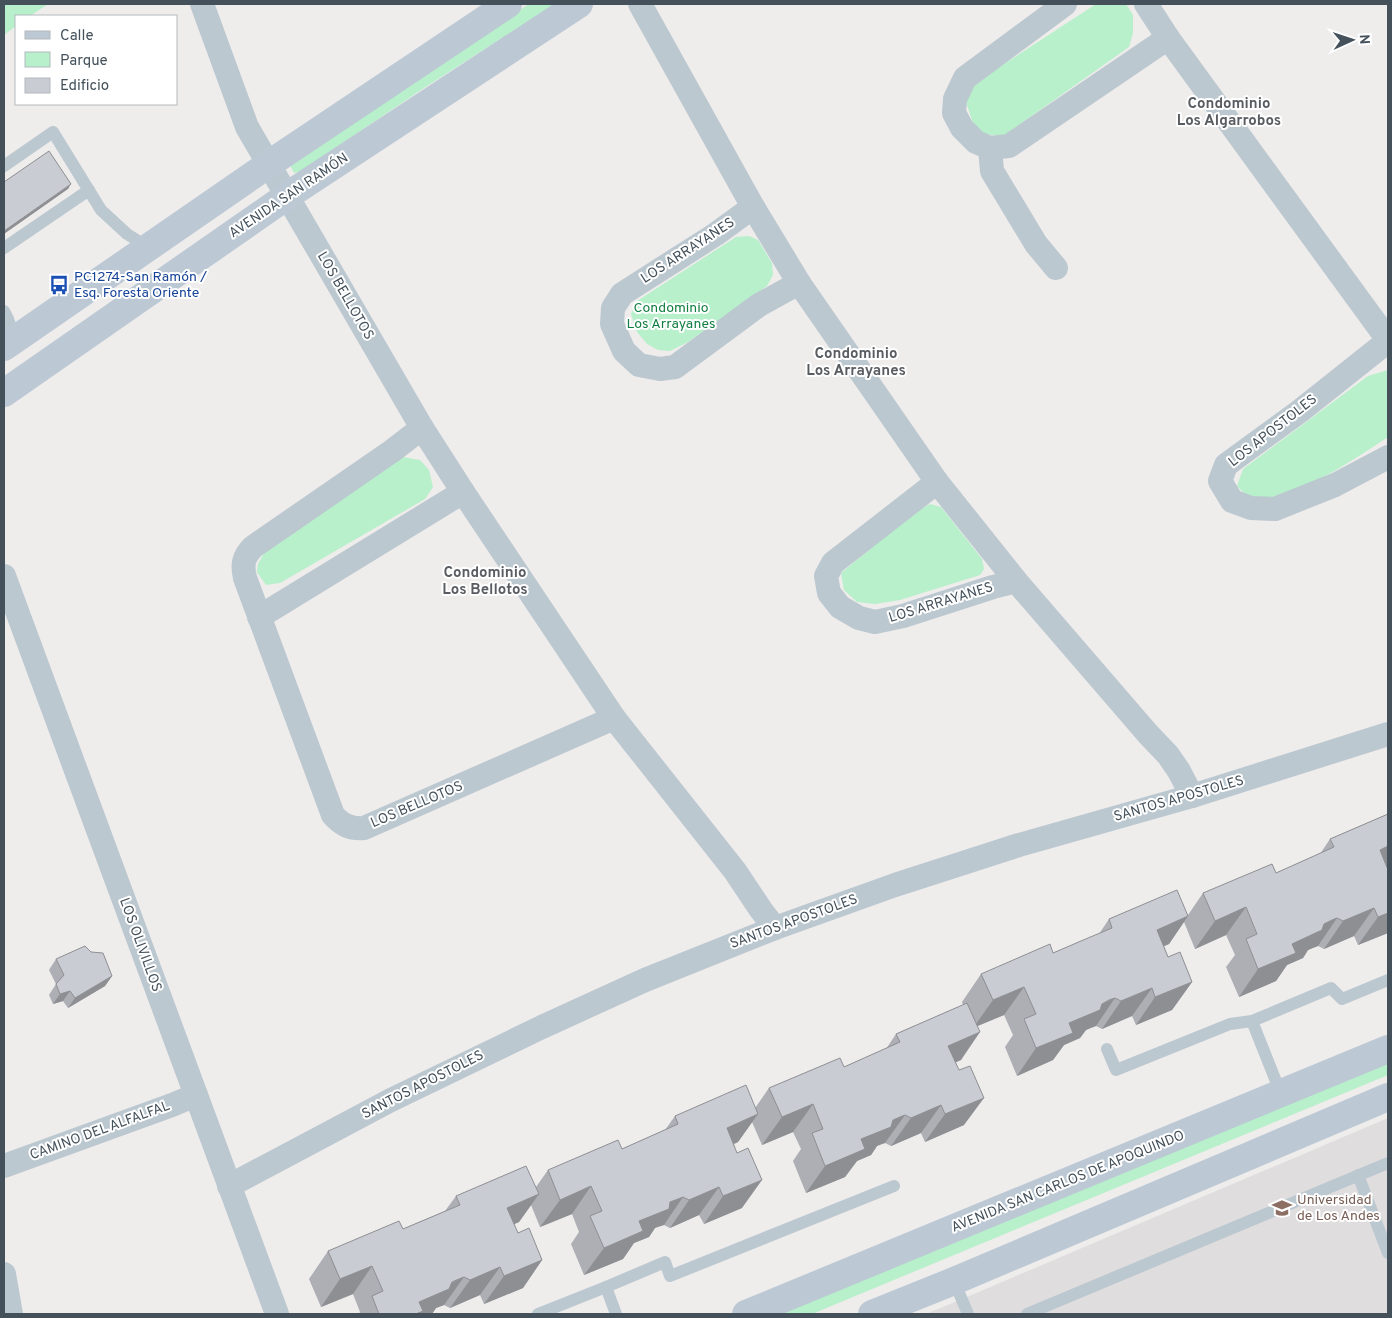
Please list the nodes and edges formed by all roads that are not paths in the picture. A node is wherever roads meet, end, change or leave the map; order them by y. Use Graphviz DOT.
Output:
graph roads {
  1 [pos="202,4"];
  2 [pos="508,4"];
  3 [pos="578,4"];
  4 [pos="640,4"];
  5 [pos="1065,4"];
  6 [pos="1146,4"];
  7 [pos="1168,38"];
  8 [pos="990,148"];
  9 [pos="269,164"];
  10 [pos="4,166"];
  11 [pos="89,190"];
  12 [pos="287,196"];
  13 [pos="753,207"];
  14 [pos="148,247"];
  15 [pos="4,248"];
  16 [pos="1056,268"];
  17 [pos="799,283"];
  18 [pos="4,311"];
  19 [pos="1388,341"];
  20 [pos="9,343"];
  21 [pos="4,393"];
  22 [pos="422,428"];
  23 [pos="1388,457"];
  24 [pos="937,482"];
  25 [pos="463,492"];
  26 [pos="4,576"];
  27 [pos="1016,581"];
  28 [pos="260,617"];
  29 [pos="614,718"];
  30 [pos="1388,734"];
  31 [pos="1192,796"];
  32 [pos="775,928"];
  33 [pos="1388,980"];
  34 [pos="1252,1021"];
  35 [pos="1107,1050"];
  36 [pos="1388,1050"];
  37 [pos="1281,1094"];
  38 [pos="196,1095"];
  39 [pos="1388,1097"];
  40 [pos="1388,1162"];
  41 [pos="4,1166"];
  42 [pos="1358,1175"];
  43 [pos="229,1186"];
  44 [pos="894,1186"];
  45 [pos="1388,1253"];
  46 [pos="4,1274"];
  47 [pos="954,1281"];
  48 [pos="606,1287"];
  49 [pos="11,1314"];
  50 [pos="278,1314"];
  51 [pos="538,1314"];
  52 [pos="616,1314"];
  53 [pos="746,1314"];
  54 [pos="872,1314"];
  55 [pos="968,1314"];
  56 [pos="1026,1314"];
  1 -- 9 [label="street, LOS BELLOTOS"];
  2 -- 9 [label="street"];
  3 -- 12 [label="street, AVENIDA SAN RAMÓN"];
  4 -- 13 [label="street, LOS ARRAYANES"];
  5 -- 8 [label="street"];
  6 -- 7 [label="street, LOS APOSTOLES"];
  7 -- 8 [label="street"];
  7 -- 19 [label="street, LOS APOSTOLES"];
  8 -- 16 [label="street"];
  9 -- 12 [label="street, LOS BELLOTOS"];
  9 -- 14 [label="street"];
  10 -- 11 [label="lane"];
  11 -- 14 [label="lane"];
  11 -- 15 [label="lane"];
  12 -- 21 [label="street, AVENIDA SAN RAMÓN"];
  12 -- 22 [label="street, LOS BELLOTOS"];
  13 -- 17 [label="street, LOS ARRAYANES"];
  13 -- 17 [label="street, LOS ARRAYANES"];
  14 -- 20 [label="street"];
  17 -- 24 [label="street, LOS ARRAYANES"];
  18 -- 20 [label="lane"];
  19 -- 23 [label="street, LOS APOSTOLES"];
  22 -- 25 [label="street, LOS BELLOTOS"];
  22 -- 28 [label="street, LOS BELLOTOS"];
  24 -- 27 [label="street, LOS ARRAYANES"];
  24 -- 27 [label="street, LOS ARRAYANES"];
  25 -- 28 [label="street"];
  25 -- 29 [label="street, LOS BELLOTOS"];
  26 -- 38 [label="street, LOS OLIVILLOS"];
  27 -- 31 [label="street, LOS ARRAYANES"];
  28 -- 29 [label="street, LOS BELLOTOS"];
  29 -- 32 [label="street, LOS BELLOTOS"];
  30 -- 31 [label="street, SANTOS APOSTOLES"];
  31 -- 32 [label="street, SANTOS APOSTOLES"];
  32 -- 43 [label="street, SANTOS APOSTOLES"];
  33 -- 34 [label="lane"];
  34 -- 35 [label="lane"];
  34 -- 37 [label="lane"];
  36 -- 37 [label="street, AVENIDA SAN CARLOS DE APOQUINDO"];
  37 -- 53 [label="street, AVENIDA SAN CARLOS DE APOQUINDO"];
  38 -- 41 [label="street, CAMINO DEL ALFALFAL"];
  38 -- 43 [label="street, LOS OLIVILLOS"];
  39 -- 47 [label="street"];
  40 -- 42 [label="lane"];
  42 -- 45 [label="lane"];
  42 -- 56 [label="lane"];
  43 -- 50 [label="street, LOS OLIVILLOS"];
  44 -- 48 [label="lane"];
  46 -- 49 [label="street"];
  47 -- 54 [label="street"];
  47 -- 55 [label="lane"];
  48 -- 51 [label="lane"];
  48 -- 52 [label="lane"];
}
